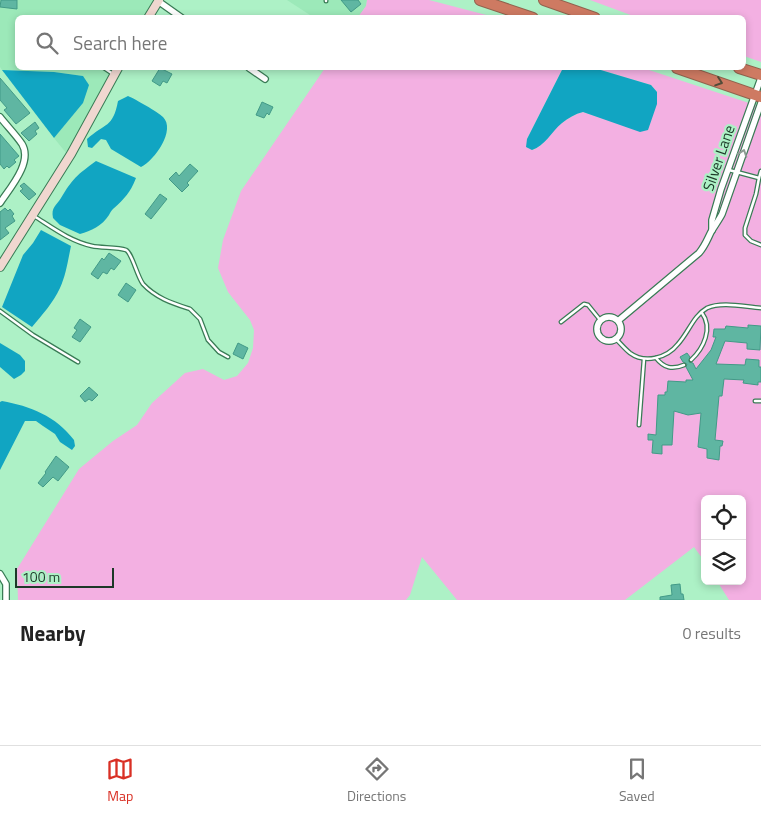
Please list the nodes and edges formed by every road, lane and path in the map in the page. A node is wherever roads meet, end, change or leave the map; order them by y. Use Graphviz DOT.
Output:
graph roads {
  1 [pos="480,0"];
  2 [pos="544,0"];
  3 [pos="158,1"];
  4 [pos="150,15"];
  5 [pos="178,15"];
  6 [pos="525,15"];
  7 [pos="586,15"];
  8 [pos="252,70"];
  9 [pos="683,70"];
  10 [pos="743,70"];
  11 [pos="116,71"];
  12 [pos="761,77"];
  13 [pos="265,79"];
  14 [pos="758,96"];
  15 [pos="761,103"];
  16 [pos="1,121"];
  17 [pos="728,170"];
  18 [pos="761,171"];
  19 [pos="737,173"];
  20 [pos="759,178"];
  21 [pos="0,203"];
  22 [pos="33,215"];
  23 [pos="712,230"];
  24 [pos="761,244"];
  25 [pos="0,268"];
  26 [pos="761,308"];
  27 [pos="0,311"];
  28 [pos="701,313"];
  29 [pos="619,320"];
  30 [pos="602,321"];
  31 [pos="561,322"];
  32 [pos="616,339"];
  33 [pos="228,357"];
  34 [pos="656,358"];
  35 [pos="644,359"];
  36 [pos="692,360"];
  37 [pos="78,362"];
  38 [pos="684,365"];
  39 [pos="755,401"];
  40 [pos="761,401"];
  41 [pos="639,425"];
  42 [pos="0,574"];
  43 [pos="6,600"];
  1 -- 6 [label="highway"];
  2 -- 7 [label="highway"];
  3 -- 4 [label="main road"];
  3 -- 5 [label="street"];
  8 -- 13 [label="street"];
  9 -- 14 [label="highway, one-way"];
  10 -- 12 [label="highway"];
  11 -- 22 [label="main road"];
  12 -- 14 [label="street, Silver Lane"];
  14 -- 17 [label="street, Silver Lane"];
  19 -- 15 [label="street, Silver Lane, one-way"];
  16 -- 21 [label="street"];
  17 -- 19 [label="lane"];
  17 -- 23 [label="street, Silver Lane"];
  18 -- 20 [label="lane"];
  19 -- 20 [label="lane"];
  19 -- 23 [label="street, Silver Lane"];
  20 -- 24 [label="lane"];
  22 -- 25 [label="main road"];
  22 -- 33 [label="lane"];
  23 -- 29 [label="street, Silver Lane"];
  26 -- 28 [label="lane"];
  27 -- 37 [label="lane"];
  28 -- 34 [label="lane"];
  28 -- 36 [label="lane"];
  29 -- 30 [label="street"];
  29 -- 32 [label="street"];
  30 -- 31 [label="lane"];
  30 -- 32 [label="street"];
  32 -- 35 [label="lane"];
  34 -- 35 [label="lane"];
  34 -- 38 [label="lane"];
  35 -- 41 [label="lane"];
  39 -- 40 [label="lane"];
  42 -- 43 [label="street"];
}
